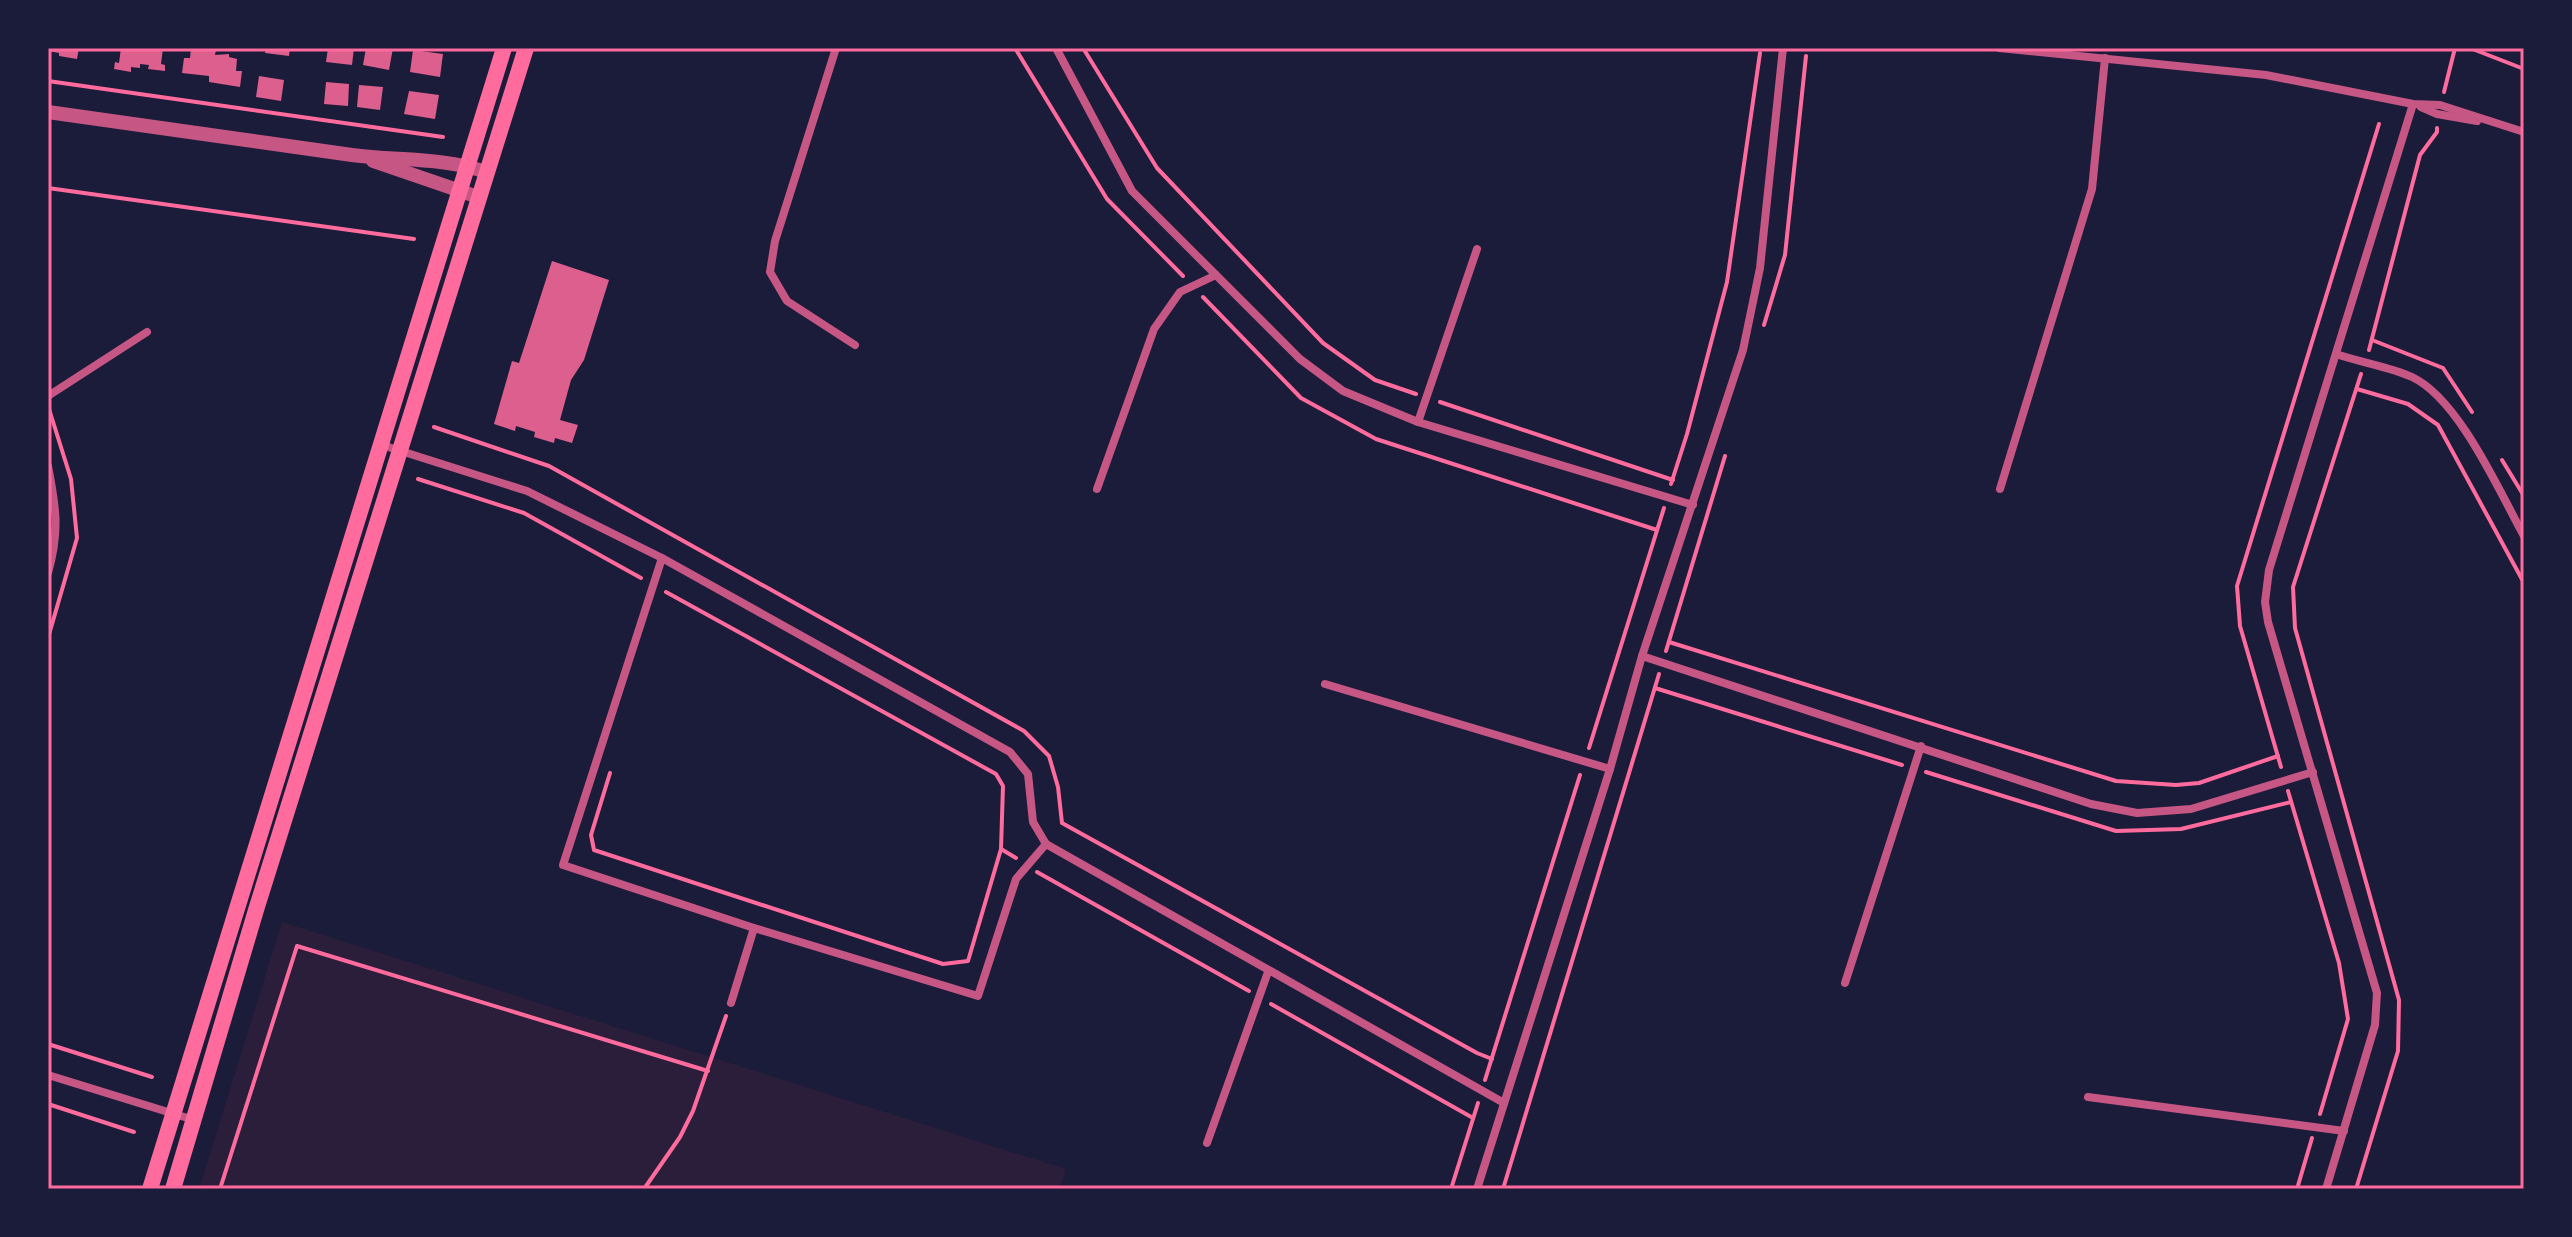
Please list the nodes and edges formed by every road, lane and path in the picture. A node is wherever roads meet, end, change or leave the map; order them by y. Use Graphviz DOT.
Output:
graph roads {
  1 [pos="504,48"];
  2 [pos="526,48"];
  3 [pos="836,48"];
  4 [pos="1056,48"];
  5 [pos="1083,48"];
  6 [pos="1783,48"];
  7 [pos="1999,48"];
  8 [pos="2455,48"];
  9 [pos="2470,48"];
  10 [pos="1760,53"];
  11 [pos="1806,56"];
  12 [pos="2105,58"];
  13 [pos="2524,69"];
  14 [pos="48,81"];
  15 [pos="2413,104"];
  16 [pos="2440,105"];
  17 [pos="48,112"];
  18 [pos="2379,124"];
  19 [pos="2520,130"];
  20 [pos="2437,132"];
  21 [pos="443,137"];
  22 [pos="358,156"];
  23 [pos="466,165"];
  24 [pos="486,172"];
  25 [pos="48,188"];
  26 [pos="458,192"];
  27 [pos="478,197"];
  28 [pos="414,239"];
  29 [pos="1477,249"];
  30 [pos="1216,275"];
  31 [pos="415,327"];
  32 [pos="1763,330"];
  33 [pos="147,332"];
  34 [pos="438,334"];
  35 [pos="855,345"];
  36 [pos="2336,354"];
  37 [pos="2364,364"];
  38 [pos="2357,388"];
  39 [pos="48,396"];
  40 [pos="1426,398"];
  41 [pos="1418,422"];
  42 [pos="382,445"];
  43 [pos="1727,448"];
  44 [pos="401,450"];
  45 [pos="48,466"];
  46 [pos="418,479"];
  47 [pos="1673,480"];
  48 [pos="1097,489"];
  49 [pos="2000,489"];
  50 [pos="1667,498"];
  51 [pos="1693,505"];
  52 [pos="2524,536"];
  53 [pos="662,558"];
  54 [pos="48,573"];
  55 [pos="2524,583"];
  56 [pos="654,585"];
  57 [pos="335,595"];
  58 [pos="354,601"];
  59 [pos="1669,642"];
  60 [pos="1642,656"];
  61 [pos="1663,662"];
  62 [pos="1325,684"];
  63 [pos="1921,746"];
  64 [pos="2278,756"];
  65 [pos="614,759"];
  66 [pos="1585,761"];
  67 [pos="1610,769"];
  68 [pos="2313,772"];
  69 [pos="2285,780"];
  70 [pos="277,782"];
  71 [pos="295,787"];
  72 [pos="1046,844"];
  73 [pos="1001,849"];
  74 [pos="1027,865"];
  75 [pos="754,928"];
  76 [pos="217,972"];
  77 [pos="1268,972"];
  78 [pos="235,978"];
  79 [pos="1845,983"];
  80 [pos="1259,997"];
  81 [pos="731,1003"];
  82 [pos="48,1044"];
  83 [pos="708,1071"];
  84 [pos="48,1075"];
  85 [pos="152,1077"];
  86 [pos="1482,1090"];
  87 [pos="2088,1097"];
  88 [pos="1504,1103"];
  89 [pos="48,1104"];
  90 [pos="174,1114"];
  91 [pos="1473,1118"];
  92 [pos="194,1120"];
  93 [pos="2315,1127"];
  94 [pos="2344,1131"];
  95 [pos="134,1132"];
  96 [pos="1207,1143"];
  97 [pos="150,1189"];
  98 [pos="173,1189"];
  99 [pos="220,1189"];
  100 [pos="644,1189"];
  101 [pos="1451,1189"];
  102 [pos="1477,1189"];
  103 [pos="1503,1189"];
  104 [pos="2297,1189"];
  105 [pos="2326,1189"];
  106 [pos="2356,1189"];
  1 -- 23 [label="main road"];
  2 -- 24 [label="main road"];
  3 -- 35 [label="street"];
  4 -- 30 [label="street"];
  5 -- 40 [label="path"];
  6 -- 51 [label="street"];
  7 -- 12 [label="street"];
  8 -- 16 [label="path"];
  9 -- 13 [label="path"];
  10 -- 47 [label="path"];
  11 -- 32 [label="path"];
  12 -- 15 [label="street"];
  12 -- 49 [label="street"];
  14 -- 21 [label="path"];
  15 -- 16 [label="street"];
  15 -- 19 [label="street"];
  15 -- 36 [label="street"];
  16 -- 19 [label="street"];
  17 -- 22 [label="street"];
  18 -- 64 [label="path"];
  20 -- 37 [label="path"];
  22 -- 23 [label="street"];
  22 -- 26 [label="street"];
  23 -- 24 [label="street"];
  23 -- 26 [label="main road"];
  24 -- 27 [label="main road"];
  25 -- 28 [label="path"];
  26 -- 27 [label="street"];
  26 -- 31 [label="main road"];
  27 -- 34 [label="main road"];
  29 -- 40 [label="street"];
  30 -- 41 [label="street"];
  30 -- 48 [label="street"];
  31 -- 34 [label="main road"];
  31 -- 42 [label="main road"];
  33 -- 39 [label="street"];
  34 -- 44 [label="main road"];
  36 -- 37 [label="street"];
  36 -- 68 [label="street"];
  37 -- 38 [label="path"];
  37 -- 52 [label="street"];
  38 -- 55 [label="path"];
  38 -- 106 [label="path"];
  40 -- 41 [label="street"];
  40 -- 47 [label="path"];
  41 -- 50 [label="street"];
  42 -- 44 [label="street"];
  42 -- 57 [label="main road"];
  43 -- 59 [label="path"];
  44 -- 53 [label="street"];
  44 -- 58 [label="main road"];
  45 -- 54 [label="street"];
  46 -- 56 [label="path"];
  47 -- 50 [label="path"];
  50 -- 51 [label="street"];
  50 -- 66 [label="path"];
  51 -- 60 [label="street"];
  53 -- 56 [label="street"];
  53 -- 72 [label="street"];
  56 -- 73 [label="path"];
  56 -- 75 [label="street"];
  57 -- 58 [label="main road"];
  57 -- 70 [label="main road"];
  58 -- 71 [label="main road"];
  59 -- 61 [label="path"];
  59 -- 64 [label="path"];
  60 -- 61 [label="street"];
  60 -- 67 [label="street"];
  61 -- 63 [label="street"];
  61 -- 103 [label="path"];
  62 -- 66 [label="street"];
  63 -- 69 [label="street"];
  63 -- 79 [label="street"];
  64 -- 69 [label="path"];
  65 -- 73 [label="path"];
  66 -- 67 [label="street"];
  66 -- 86 [label="path"];
  67 -- 88 [label="street"];
  68 -- 69 [label="street"];
  68 -- 94 [label="street"];
  69 -- 93 [label="path"];
  70 -- 71 [label="main road"];
  70 -- 76 [label="main road"];
  71 -- 78 [label="main road"];
  72 -- 74 [label="street"];
  72 -- 77 [label="street"];
  73 -- 74 [label="path"];
  74 -- 75 [label="street"];
  74 -- 80 [label="path"];
  75 -- 81 [label="street"];
  76 -- 78 [label="main road"];
  76 -- 90 [label="main road"];
  77 -- 80 [label="street"];
  77 -- 86 [label="street"];
  78 -- 92 [label="main road"];
  80 -- 91 [label="path"];
  80 -- 96 [label="street"];
  81 -- 83 [label="path"];
  82 -- 85 [label="path"];
  83 -- 99 [label="path"];
  83 -- 100 [label="path"];
  84 -- 90 [label="street"];
  86 -- 88 [label="street"];
  86 -- 91 [label="path"];
  87 -- 93 [label="street"];
  88 -- 102 [label="street"];
  89 -- 95 [label="path"];
  90 -- 92 [label="street"];
  90 -- 97 [label="main road"];
  91 -- 101 [label="path"];
  92 -- 98 [label="main road"];
  93 -- 94 [label="street"];
  93 -- 104 [label="path"];
  94 -- 105 [label="street"];
}
